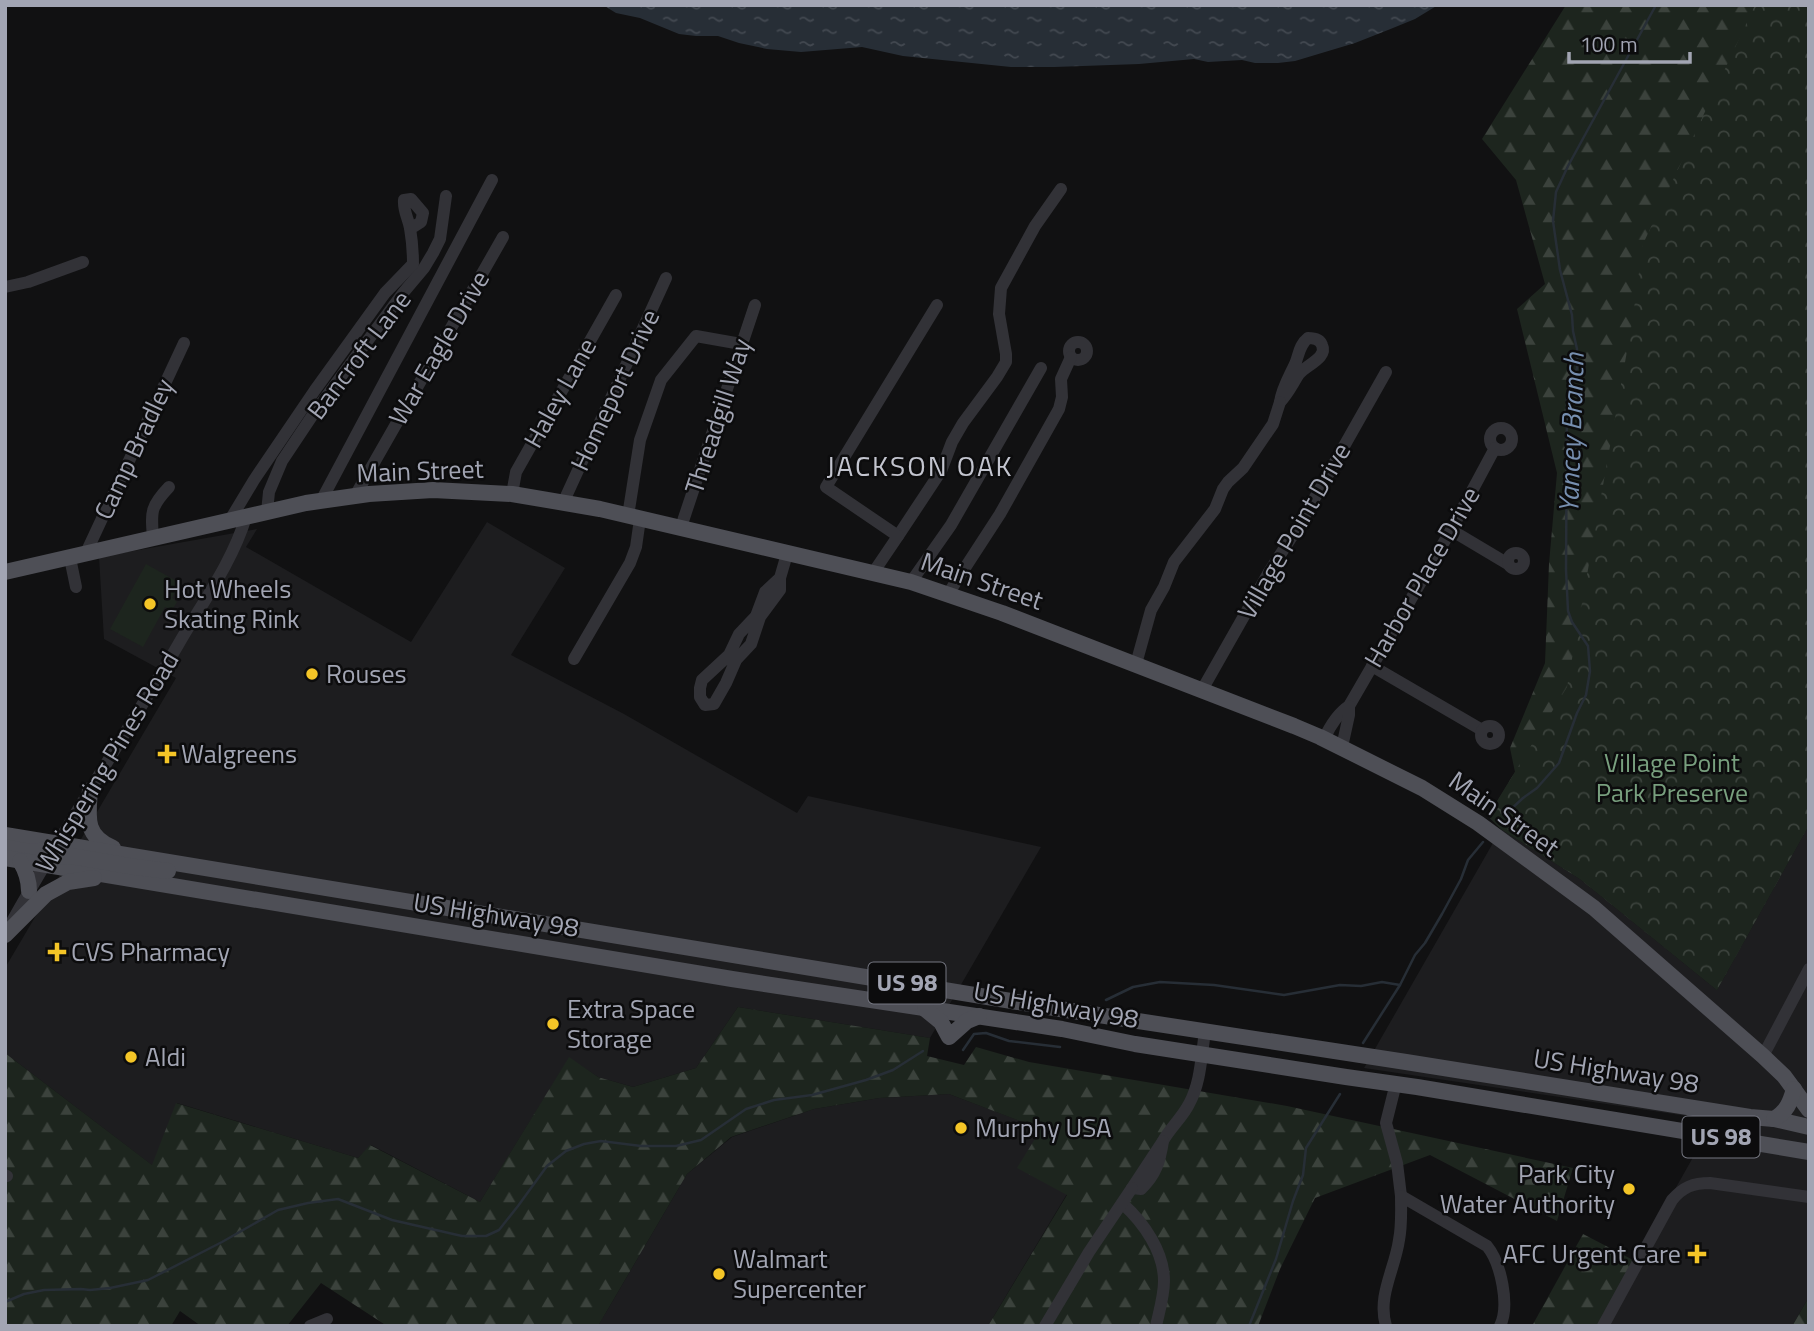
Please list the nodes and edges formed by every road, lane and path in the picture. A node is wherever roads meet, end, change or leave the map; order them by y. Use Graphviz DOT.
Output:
graph roads {
  1 [pos="492,180"];
  2 [pos="1061,189"];
  3 [pos="446,196"];
  4 [pos="410,229"];
  5 [pos="503,237"];
  6 [pos="83,262"];
  7 [pos="666,278"];
  8 [pos="5,287"];
  9 [pos="616,295"];
  10 [pos="755,305"];
  11 [pos="937,305"];
  12 [pos="184,343"];
  13 [pos="741,344"];
  14 [pos="1071,357"];
  15 [pos="1041,368"];
  16 [pos="1386,372"];
  17 [pos="1280,402"];
  18 [pos="1495,448"];
  19 [pos="169,487"];
  20 [pos="512,494"];
  21 [pos="355,496"];
  22 [pos="321,501"];
  23 [pos="563,503"];
  24 [pos="267,512"];
  25 [pos="634,518"];
  26 [pos="238,519"];
  27 [pos="681,527"];
  28 [pos="1451,530"];
  29 [pos="898,536"];
  30 [pos="153,538"];
  31 [pos="787,554"];
  32 [pos="78,556"];
  33 [pos="1508,564"];
  34 [pos="5,572"];
  35 [pos="873,573"];
  36 [pos="911,582"];
  37 [pos="76,587"];
  38 [pos="948,594"];
  39 [pos="732,657"];
  40 [pos="574,659"];
  41 [pos="1136,664"];
  42 [pos="1372,666"];
  43 [pos="1202,690"];
  44 [pos="1349,706"];
  45 [pos="1482,730"];
  46 [pos="1324,739"];
  47 [pos="1342,747"];
  48 [pos="90,790"];
  49 [pos="5,835"];
  50 [pos="57,842"];
  51 [pos="5,847"];
  52 [pos="128,854"];
  53 [pos="12,859"];
  54 [pos="44,864"];
  55 [pos="247,874"];
  56 [pos="111,875"];
  57 [pos="29,891"];
  58 [pos="362,895"];
  59 [pos="359,917"];
  60 [pos="5,934"];
  61 [pos="736,955"];
  62 [pos="1809,969"];
  63 [pos="732,979"];
  64 [pos="1803,993"];
  65 [pos="922,1007"];
  66 [pos="979,1016"];
  67 [pos="1205,1032"];
  68 [pos="1202,1054"];
  69 [pos="1763,1056"];
  70 [pos="1443,1068"];
  71 [pos="1396,1083"];
  72 [pos="1794,1089"];
  73 [pos="1438,1090"];
  74 [pos="1809,1111"];
  75 [pos="1774,1119"];
  76 [pos="1809,1127"];
  77 [pos="1809,1152"];
  78 [pos="1401,1196"];
  79 [pos="1809,1197"];
  80 [pos="1123,1204"];
  81 [pos="327,1319"];
  82 [pos="310,1326"];
  83 [pos="1045,1326"];
  84 [pos="1156,1326"];
  85 [pos="1386,1326"];
  86 [pos="1500,1326"];
  87 [pos="1602,1326"];
  1 -- 22 [label="street"];
  2 -- 29 [label="street"];
  3 -- 24 [label="street, Bancroft Lane"];
  4 -- 26 [label="street, Whispering Pines Road"];
  5 -- 21 [label="street, War Eagle Drive"];
  6 -- 8 [label="street"];
  7 -- 23 [label="street, Homeport Drive"];
  9 -- 20 [label="street, Haley Lane"];
  10 -- 13 [label="street, Threadgill Way"];
  11 -- 29 [label="street"];
  12 -- 32 [label="street, Camp Bradley"];
  13 -- 25 [label="street"];
  13 -- 27 [label="street, Threadgill Way"];
  14 -- 38 [label="street"];
  15 -- 36 [label="street"];
  16 -- 43 [label="street, Village Point Drive"];
  17 -- 17 [label="street"];
  17 -- 41 [label="street"];
  18 -- 28 [label="street, Harbor Place Drive"];
  19 -- 30 [label="street"];
  20 -- 21 [label="main road, Main Street"];
  20 -- 23 [label="main road, Main Street"];
  21 -- 22 [label="main road, Main Street"];
  22 -- 24 [label="main road, Main Street"];
  23 -- 25 [label="main road, Main Street"];
  24 -- 26 [label="main road, Main Street"];
  25 -- 27 [label="main road, Main Street"];
  25 -- 40 [label="street"];
  26 -- 30 [label="main road, Main Street"];
  26 -- 48 [label="street, Whispering Pines Road"];
  27 -- 31 [label="main road, Main Street"];
  28 -- 33 [label="street"];
  28 -- 42 [label="street, Harbor Place Drive"];
  29 -- 35 [label="street"];
  30 -- 32 [label="main road, Main Street"];
  31 -- 35 [label="main road, Main Street"];
  31 -- 39 [label="street"];
  32 -- 34 [label="main road, Main Street"];
  32 -- 37 [label="street"];
  35 -- 36 [label="main road, Main Street"];
  36 -- 38 [label="main road, Main Street"];
  38 -- 41 [label="main road, Main Street"];
  41 -- 43 [label="main road, Main Street"];
  42 -- 44 [label="street, Harbor Place Drive"];
  42 -- 45 [label="street"];
  43 -- 46 [label="main road, Main Street"];
  44 -- 46 [label="street, Harbor Place Drive"];
  44 -- 47 [label="street, Harbor Place Drive"];
  46 -- 47 [label="main road, Main Street"];
  47 -- 69 [label="main road, Main Street"];
  48 -- 50 [label="street, Whispering Pines Road"];
  48 -- 52 [label="main road"];
  49 -- 50 [label="main road, US Highway 98 / US 98"];
  50 -- 51 [label="main road"];
  50 -- 52 [label="main road, US Highway 98 / US 98"];
  50 -- 54 [label="street, Whispering Pines Road"];
  52 -- 55 [label="main road, US Highway 98 / US 98"];
  53 -- 54 [label="main road, US Highway 98 / US 98"];
  53 -- 57 [label="main road"];
  54 -- 55 [label="main road"];
  54 -- 56 [label="main road, US Highway 98 / US 98"];
  54 -- 57 [label="street, Whispering Pines Road"];
  55 -- 58 [label="main road, US Highway 98 / US 98"];
  56 -- 59 [label="main road, US Highway 98 / US 98"];
  56 -- 60 [label="main road"];
  57 -- 60 [label="street, Whispering Pines Road"];
  58 -- 59 [label="street"];
  58 -- 61 [label="main road, US Highway 98 / US 98"];
  59 -- 63 [label="main road, US Highway 98 / US 98"];
  61 -- 63 [label="street"];
  61 -- 67 [label="main road, US Highway 98 / US 98"];
  62 -- 64 [label="street"];
  63 -- 65 [label="main road, US Highway 98 / US 98"];
  64 -- 69 [label="street"];
  65 -- 66 [label="main road, US Highway 98 / US 98"];
  65 -- 66 [label="main road"];
  66 -- 68 [label="main road, US Highway 98 / US 98"];
  67 -- 68 [label="street"];
  67 -- 70 [label="main road, US Highway 98 / US 98"];
  68 -- 71 [label="main road, US Highway 98 / US 98"];
  68 -- 80 [label="street"];
  69 -- 72 [label="main road, Main Street"];
  70 -- 73 [label="street"];
  70 -- 75 [label="main road, US Highway 98 / US 98"];
  71 -- 73 [label="main road, US Highway 98 / US 98"];
  71 -- 78 [label="street"];
  72 -- 74 [label="main road, Main Street"];
  72 -- 75 [label="main road"];
  73 -- 77 [label="main road, US Highway 98 / US 98"];
  75 -- 76 [label="main road, US Highway 98 / US 98"];
  78 -- 85 [label="street"];
  78 -- 86 [label="street"];
  79 -- 87 [label="street"];
  80 -- 83 [label="street"];
  80 -- 84 [label="street"];
  81 -- 82 [label="street"];
}
